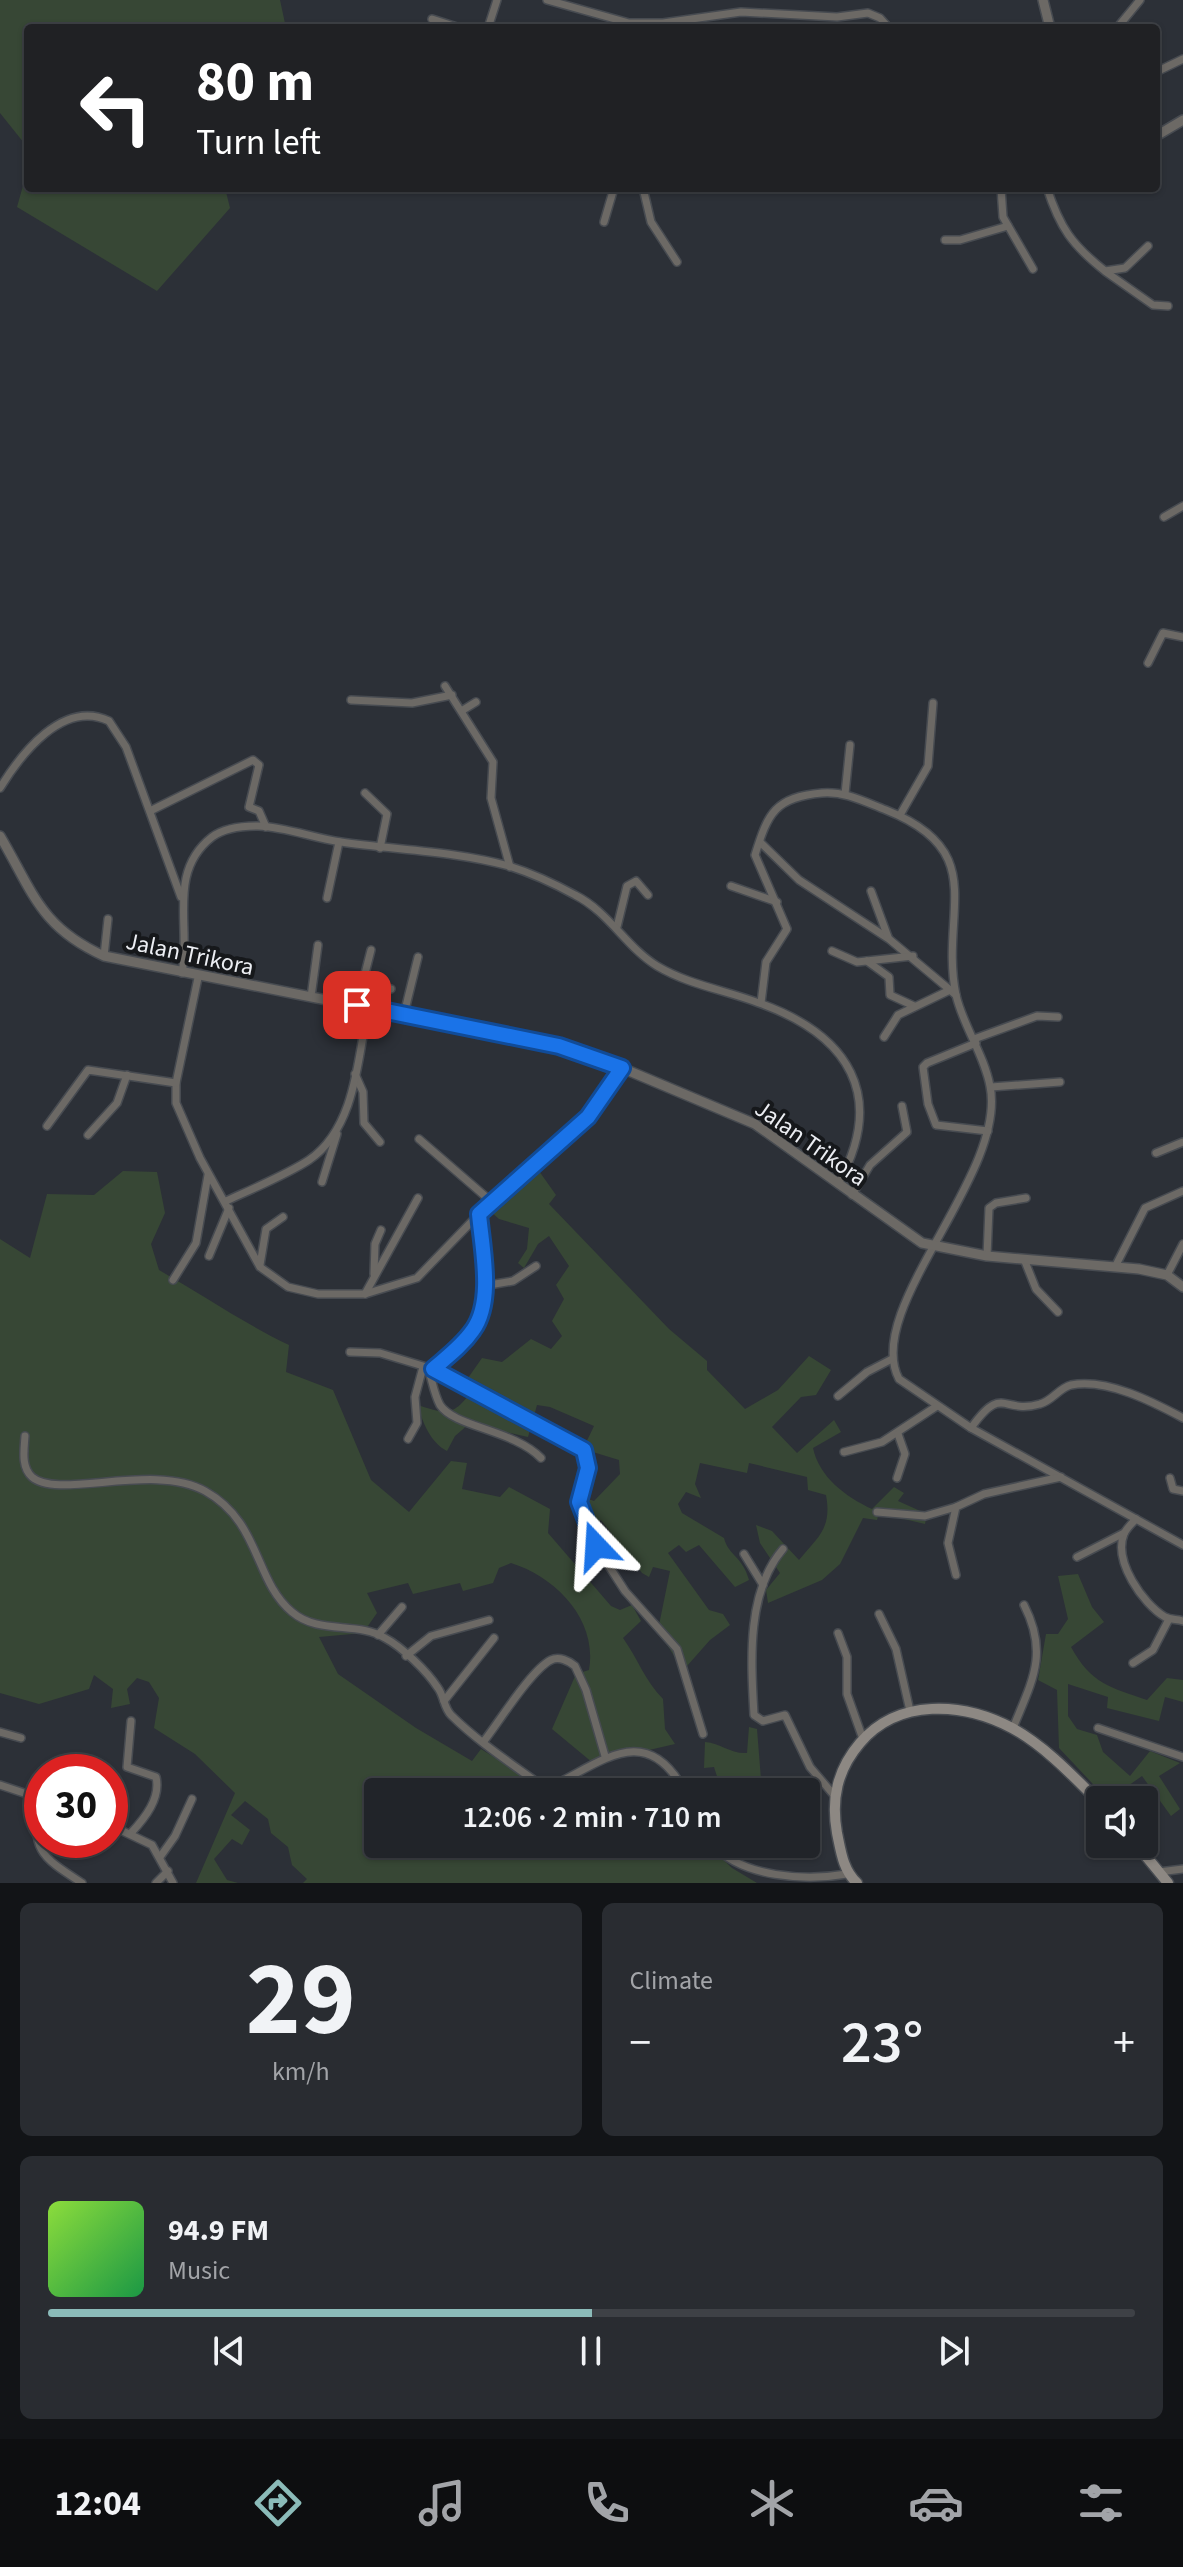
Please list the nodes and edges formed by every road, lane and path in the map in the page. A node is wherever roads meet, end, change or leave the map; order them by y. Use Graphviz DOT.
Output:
graph roads {
  1 [pos="497,0"];
  2 [pos="547,0"];
  3 [pos="1043,0"];
  4 [pos="1140,0"];
  5 [pos="432,19"];
  6 [pos="448,24"];
  7 [pos="489,24"];
  8 [pos="613,24"];
  9 [pos="644,24"];
  10 [pos="644,24"];
  11 [pos="885,24"];
  12 [pos="1049,24"];
  13 [pos="1120,24"];
  14 [pos="1183,59"];
  15 [pos="1160,70"];
  16 [pos="1183,120"];
  17 [pos="1160,134"];
  18 [pos="613,192"];
  19 [pos="644,192"];
  20 [pos="1001,192"];
  21 [pos="1049,192"];
  22 [pos="604,222"];
  23 [pos="1008,226"];
  24 [pos="945,240"];
  25 [pos="1148,246"];
  26 [pos="677,262"];
  27 [pos="1033,269"];
  28 [pos="1105,271"];
  29 [pos="1168,306"];
  30 [pos="1183,506"];
  31 [pos="1164,517"];
  32 [pos="1183,637"];
  33 [pos="1148,663"];
  34 [pos="445,686"];
  35 [pos="452,695"];
  36 [pos="351,700"];
  37 [pos="476,702"];
  38 [pos="933,703"];
  39 [pos="463,710"];
  40 [pos="850,745"];
  41 [pos="0,788"];
  42 [pos="365,793"];
  43 [pos="845,794"];
  44 [pos="150,811"];
  45 [pos="900,815"];
  46 [pos="266,827"];
  47 [pos="0,836"];
  48 [pos="339,842"];
  49 [pos="761,843"];
  50 [pos="380,848"];
  51 [pos="169,864"];
  52 [pos="189,865"];
  53 [pos="510,867"];
  54 [pos="731,886"];
  55 [pos="871,891"];
  56 [pos="648,895"];
  57 [pos="327,898"];
  58 [pos="182,901"];
  59 [pos="777,902"];
  60 [pos="108,919"];
  61 [pos="617,927"];
  62 [pos="889,939"];
  63 [pos="318,945"];
  64 [pos="371,950"];
  65 [pos="832,951"];
  66 [pos="104,956"];
  67 [pos="913,956"];
  68 [pos="418,957"];
  69 [pos="867,961"];
  70 [pos="182,973"];
  71 [pos="198,978"];
  72 [pos="362,984"];
  73 [pos="391,989"];
  74 [pos="953,992"];
  75 [pos="311,997"];
  76 [pos="761,1003"];
  77 [pos="357,1005"];
  78 [pos="914,1006"];
  79 [pos="368,1007"];
  80 [pos="404,1014"];
  81 [pos="1058,1017"];
  82 [pos="884,1037"];
  83 [pos="975,1041"];
  84 [pos="622,1068"];
  85 [pos="355,1074"];
  86 [pos="127,1075"];
  87 [pos="1060,1082"];
  88 [pos="176,1083"];
  89 [pos="991,1087"];
  90 [pos="902,1106"];
  91 [pos="340,1124"];
  92 [pos="47,1126"];
  93 [pos="988,1131"];
  94 [pos="88,1135"];
  95 [pos="419,1139"];
  96 [pos="380,1142"];
  97 [pos="1183,1142"];
  98 [pos="1156,1153"];
  99 [pos="208,1173"];
  100 [pos="322,1182"];
  101 [pos="838,1184"];
  102 [pos="1183,1191"];
  103 [pos="852,1195"];
  104 [pos="418,1198"];
  105 [pos="1026,1198"];
  106 [pos="493,1203"];
  107 [pos="228,1204"];
  108 [pos="479,1214"];
  109 [pos="283,1217"];
  110 [pos="381,1230"];
  111 [pos="1183,1244"];
  112 [pos="935,1247"];
  113 [pos="209,1256"];
  114 [pos="987,1256"];
  115 [pos="1024,1259"];
  116 [pos="536,1266"];
  117 [pos="260,1267"];
  118 [pos="1115,1267"];
  119 [pos="1167,1275"];
  120 [pos="374,1276"];
  121 [pos="173,1280"];
  122 [pos="483,1286"];
  123 [pos="1183,1287"];
  124 [pos="365,1294"];
  125 [pos="1058,1312"];
  126 [pos="350,1352"];
  127 [pos="892,1359"];
  128 [pos="428,1368"];
  129 [pos="838,1396"];
  130 [pos="937,1406"];
  131 [pos="1183,1418"];
  132 [pos="971,1428"];
  133 [pos="898,1434"];
  134 [pos="25,1436"];
  135 [pos="408,1439"];
  136 [pos="844,1452"];
  137 [pos="541,1458"];
  138 [pos="1061,1477"];
  139 [pos="897,1478"];
  140 [pos="1170,1478"];
  141 [pos="1183,1491"];
  142 [pos="956,1507"];
  143 [pos="877,1512"];
  144 [pos="1136,1519"];
  145 [pos="1124,1533"];
  146 [pos="1183,1545"];
  147 [pos="783,1549"];
  148 [pos="744,1554"];
  149 [pos="1077,1557"];
  150 [pos="956,1575"];
  151 [pos="763,1585"];
  152 [pos="1024,1605"];
  153 [pos="402,1607"];
  154 [pos="879,1614"];
  155 [pos="1169,1619"];
  156 [pos="489,1620"];
  157 [pos="1183,1621"];
  158 [pos="838,1633"];
  159 [pos="378,1635"];
  160 [pos="494,1638"];
  161 [pos="406,1656"];
  162 [pos="1133,1663"];
  163 [pos="444,1701"];
  164 [pos="910,1711"];
  165 [pos="131,1721"];
  166 [pos="1013,1728"];
  167 [pos="1098,1728"];
  168 [pos="0,1732"];
  169 [pos="703,1734"];
  170 [pos="21,1738"];
  171 [pos="863,1739"];
  172 [pos="484,1741"];
  173 [pos="605,1756"];
  174 [pos="1183,1757"];
  175 [pos="678,1778"];
  176 [pos="0,1785"];
  177 [pos="1086,1789"];
  178 [pos="24,1793"];
  179 [pos="833,1794"];
  180 [pos="192,1799"];
  181 [pos="128,1832"];
  182 [pos="131,1833"];
  183 [pos="160,1857"];
  184 [pos="47,1858"];
  185 [pos="733,1858"];
  186 [pos="1148,1858"];
  187 [pos="1183,1869"];
  188 [pos="168,1871"];
  189 [pos="1159,1872"];
  190 [pos="847,1874"];
  191 [pos="82,1883"];
  192 [pos="156,1883"];
  193 [pos="173,1883"];
  194 [pos="857,1883"];
  195 [pos="1168,1883"];
  1 -- 7 [label="street"];
  2 -- 8 [label="street"];
  3 -- 12 [label="street"];
  4 -- 13 [label="street"];
  5 -- 6 [label="street"];
  8 -- 10 [label="street"];
  9 -- 11 [label="street"];
  14 -- 15 [label="street"];
  16 -- 17 [label="street"];
  18 -- 22 [label="street"];
  19 -- 26 [label="street"];
  20 -- 23 [label="street"];
  21 -- 28 [label="street"];
  23 -- 24 [label="street"];
  23 -- 27 [label="street"];
  25 -- 28 [label="street"];
  28 -- 29 [label="street"];
  30 -- 31 [label="street"];
  32 -- 33 [label="street"];
  34 -- 35 [label="street"];
  35 -- 36 [label="street"];
  35 -- 39 [label="street"];
  37 -- 39 [label="street"];
  38 -- 45 [label="street"];
  39 -- 53 [label="street"];
  40 -- 43 [label="street"];
  41 -- 44 [label="street"];
  42 -- 50 [label="street"];
  43 -- 45 [label="street"];
  43 -- 49 [label="street"];
  44 -- 46 [label="street"];
  44 -- 51 [label="street"];
  45 -- 74 [label="street"];
  46 -- 48 [label="street"];
  46 -- 52 [label="street"];
  47 -- 66 [label="street, Jalan Trikora"];
  48 -- 50 [label="street"];
  48 -- 57 [label="street"];
  49 -- 59 [label="street"];
  49 -- 62 [label="street"];
  50 -- 53 [label="street"];
  51 -- 52 [label="street"];
  51 -- 58 [label="street"];
  52 -- 58 [label="street"];
  53 -- 61 [label="street"];
  54 -- 59 [label="street"];
  55 -- 62 [label="street"];
  56 -- 61 [label="street"];
  58 -- 70 [label="street"];
  59 -- 76 [label="street"];
  60 -- 66 [label="street"];
  61 -- 76 [label="street"];
  62 -- 67 [label="street"];
  63 -- 75 [label="street"];
  64 -- 72 [label="street"];
  65 -- 69 [label="street"];
  66 -- 70 [label="street, Jalan Trikora"];
  67 -- 69 [label="street"];
  67 -- 74 [label="street"];
  68 -- 80 [label="street"];
  69 -- 78 [label="street"];
  70 -- 71 [label="street, Jalan Trikora"];
  71 -- 75 [label="street, Jalan Trikora"];
  71 -- 88 [label="street"];
  72 -- 73 [label="street"];
  72 -- 77 [label="street"];
  74 -- 78 [label="street"];
  74 -- 83 [label="street"];
  75 -- 77 [label="street, Jalan Trikora"];
  76 -- 101 [label="street"];
  77 -- 79 [label="street, Jalan Trikora"];
  78 -- 82 [label="street"];
  79 -- 80 [label="street, Jalan Trikora"];
  79 -- 85 [label="street"];
  80 -- 84 [label="street, Jalan Trikora"];
  81 -- 83 [label="street"];
  83 -- 89 [label="street"];
  83 -- 93 [label="street"];
  84 -- 101 [label="street, Jalan Trikora"];
  84 -- 106 [label="street"];
  85 -- 91 [label="street"];
  85 -- 96 [label="street"];
  86 -- 88 [label="street"];
  86 -- 92 [label="street"];
  86 -- 94 [label="street"];
  87 -- 89 [label="street"];
  88 -- 99 [label="street"];
  89 -- 93 [label="street"];
  90 -- 103 [label="street"];
  91 -- 100 [label="street"];
  91 -- 107 [label="street"];
  93 -- 112 [label="street"];
  95 -- 106 [label="street"];
  97 -- 98 [label="street"];
  99 -- 107 [label="street"];
  99 -- 121 [label="street"];
  101 -- 103 [label="street, Jalan Trikora"];
  102 -- 118 [label="street"];
  103 -- 112 [label="street, Jalan Trikora"];
  104 -- 120 [label="street"];
  105 -- 114 [label="street"];
  106 -- 108 [label="street"];
  107 -- 113 [label="street"];
  107 -- 117 [label="street"];
  108 -- 122 [label="street"];
  108 -- 124 [label="street"];
  109 -- 117 [label="street"];
  110 -- 120 [label="street"];
  111 -- 119 [label="street"];
  112 -- 114 [label="street, Jalan Trikora"];
  112 -- 127 [label="street"];
  114 -- 115 [label="street, Jalan Trikora"];
  115 -- 118 [label="street, Jalan Trikora"];
  115 -- 125 [label="street"];
  116 -- 122 [label="street"];
  117 -- 124 [label="street"];
  118 -- 119 [label="street, Jalan Trikora"];
  119 -- 123 [label="street, Jalan Trikora"];
  120 -- 124 [label="street"];
  122 -- 128 [label="street"];
  126 -- 128 [label="street"];
  127 -- 129 [label="street"];
  127 -- 130 [label="street"];
  128 -- 135 [label="street"];
  128 -- 137 [label="street"];
  128 -- 169 [label="street"];
  130 -- 132 [label="street"];
  130 -- 133 [label="street"];
  131 -- 132 [label="street"];
  132 -- 138 [label="street"];
  133 -- 136 [label="street"];
  133 -- 139 [label="street"];
  134 -- 159 [label="street"];
  138 -- 142 [label="street"];
  138 -- 144 [label="street"];
  140 -- 141 [label="street"];
  142 -- 143 [label="street"];
  142 -- 150 [label="street"];
  144 -- 145 [label="street"];
  144 -- 146 [label="street"];
  145 -- 149 [label="street"];
  145 -- 155 [label="street"];
  147 -- 151 [label="street"];
  148 -- 151 [label="street"];
  151 -- 179 [label="street"];
  152 -- 166 [label="street"];
  153 -- 159 [label="street"];
  154 -- 164 [label="street"];
  155 -- 157 [label="street"];
  155 -- 162 [label="street"];
  156 -- 161 [label="street"];
  158 -- 171 [label="street"];
  159 -- 161 [label="street"];
  160 -- 163 [label="street"];
  161 -- 163 [label="street"];
  163 -- 172 [label="street"];
  164 -- 166 [label="main road"];
  164 -- 171 [label="main road"];
  165 -- 182 [label="street"];
  166 -- 177 [label="main road"];
  167 -- 174 [label="street"];
  168 -- 170 [label="street"];
  171 -- 179 [label="main road"];
  172 -- 173 [label="street"];
  172 -- 173 [label="street"];
  173 -- 175 [label="street"];
  176 -- 178 [label="street"];
  179 -- 190 [label="main road"];
  180 -- 183 [label="street"];
  181 -- 182 [label="street"];
  182 -- 183 [label="street"];
  183 -- 188 [label="street"];
  184 -- 191 [label="street"];
  185 -- 190 [label="street"];
  186 -- 189 [label="main road"];
  187 -- 189 [label="street"];
  188 -- 192 [label="street"];
  188 -- 193 [label="street"];
  189 -- 195 [label="main road"];
  190 -- 194 [label="main road"];
}
